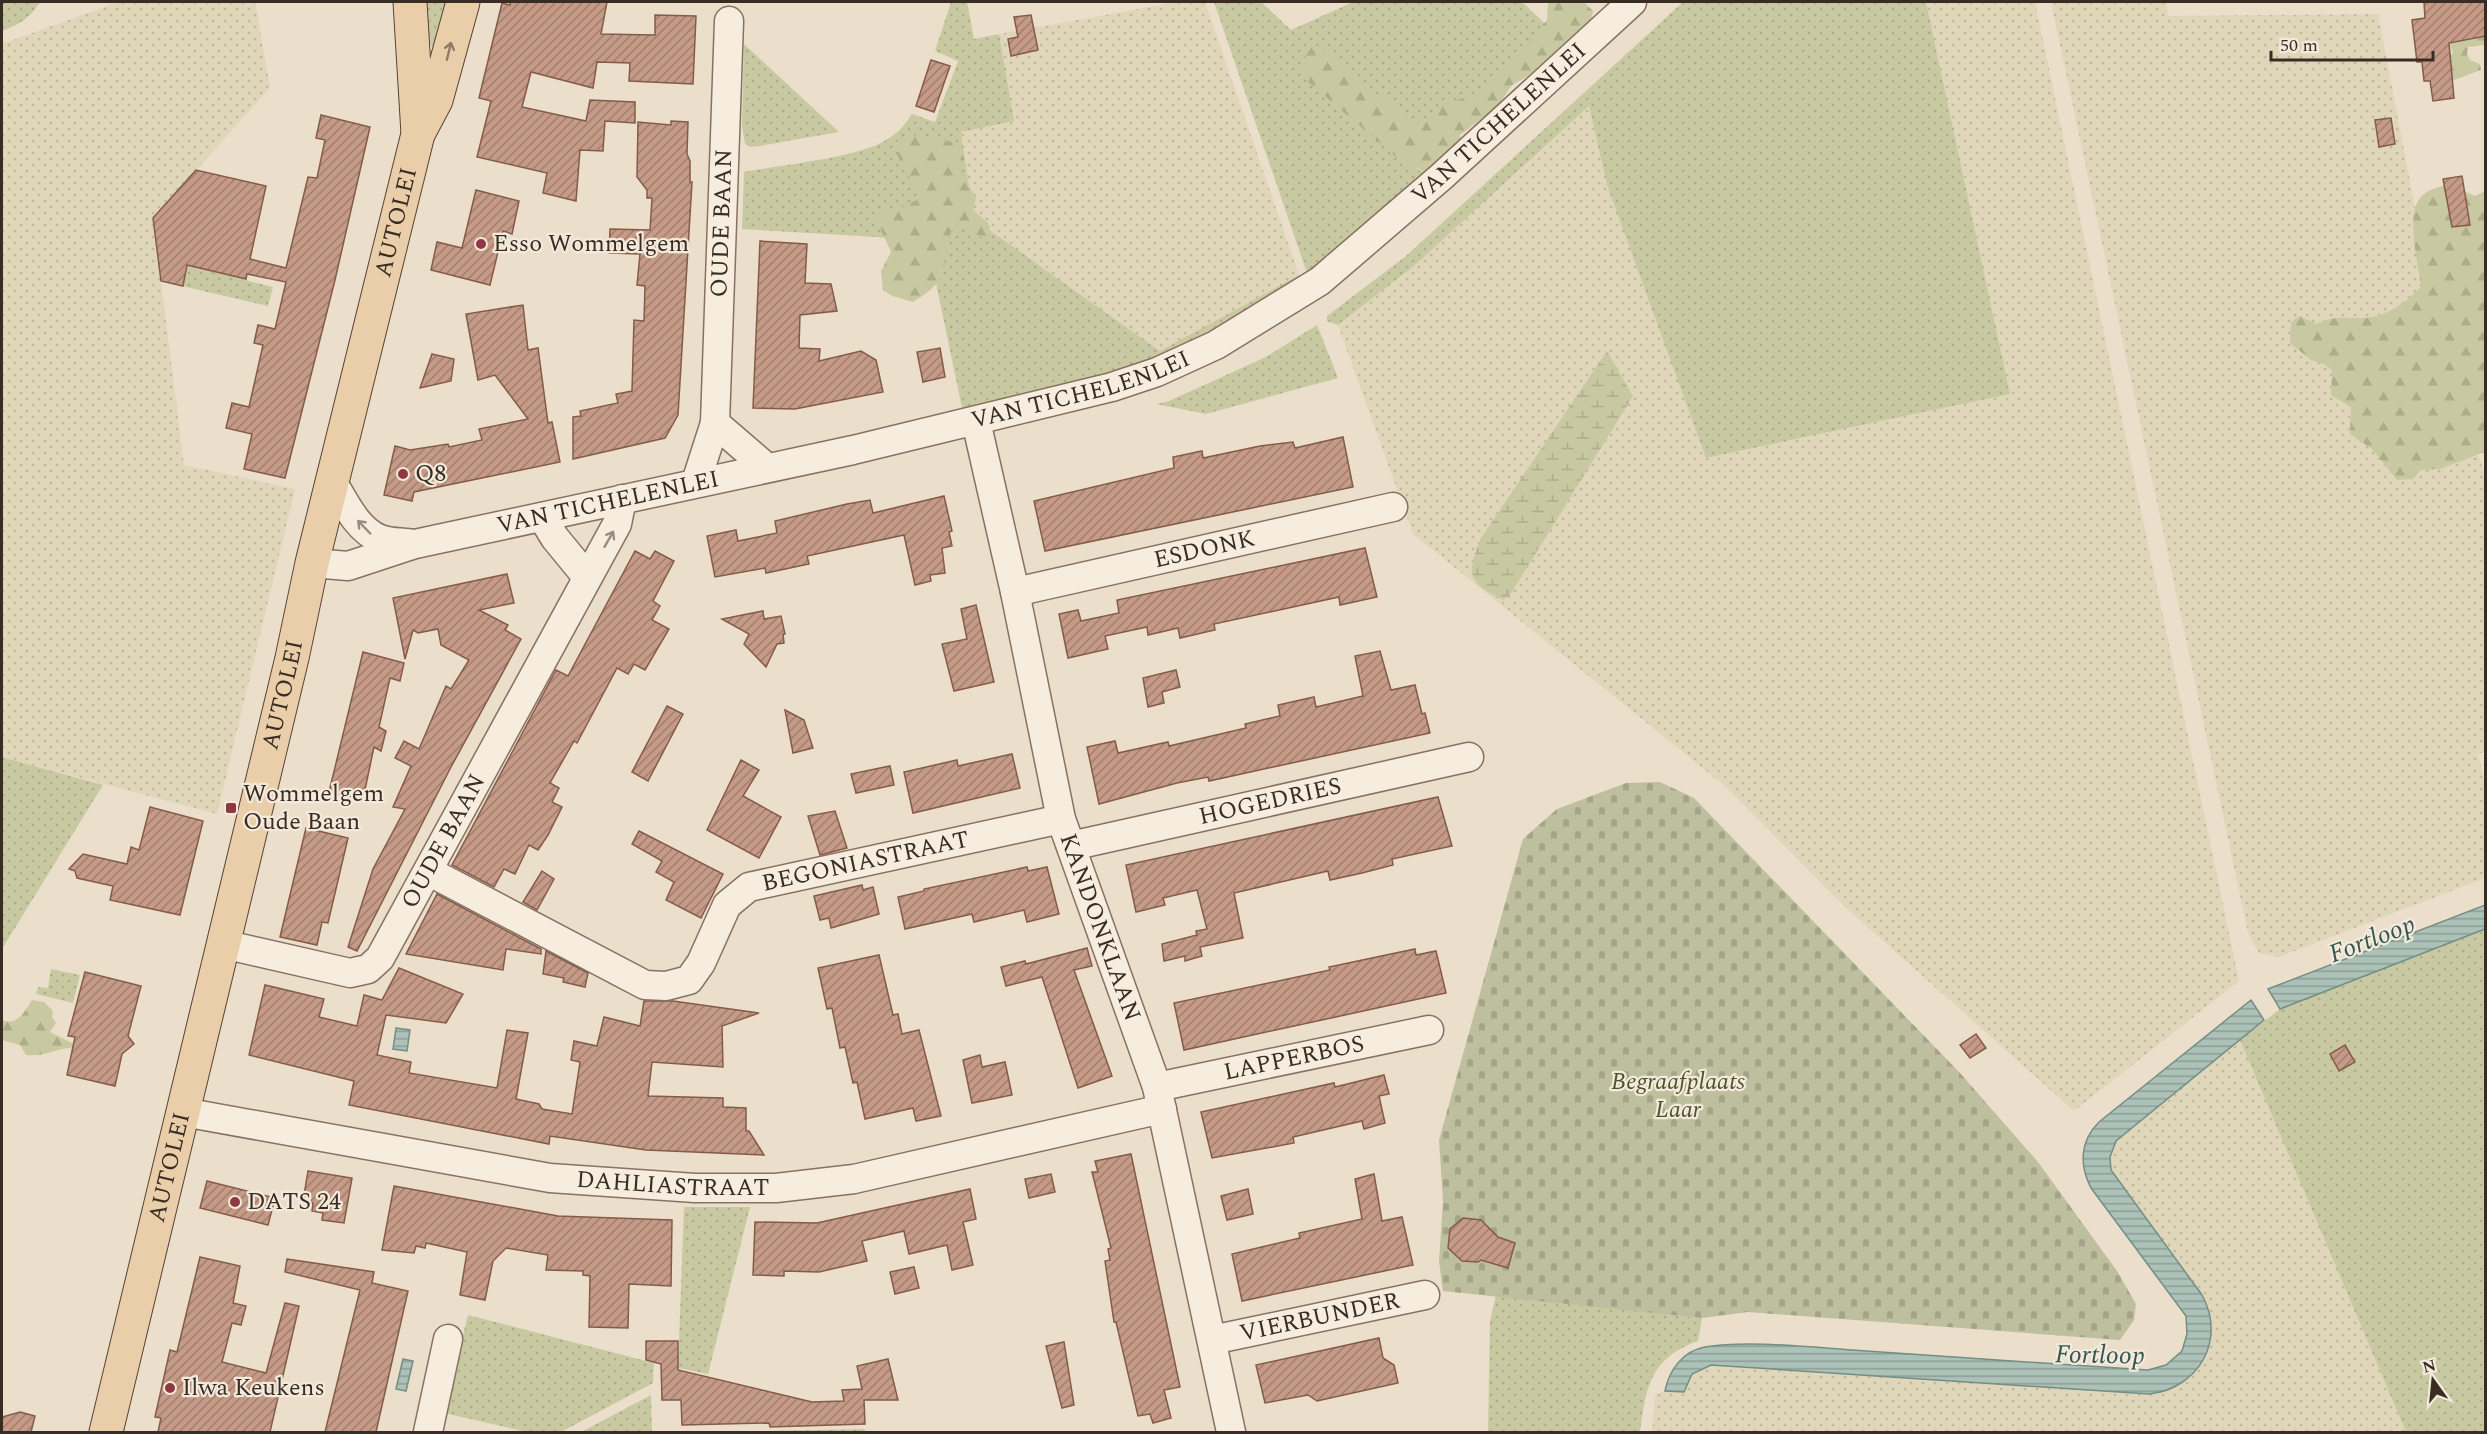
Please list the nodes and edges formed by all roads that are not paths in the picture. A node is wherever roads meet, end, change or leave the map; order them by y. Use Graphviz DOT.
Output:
graph roads {
  1 [pos="410,2"];
  2 [pos="463,2"];
  3 [pos="1632,2"];
  4 [pos="729,21"];
  5 [pos="418,134"];
  6 [pos="976,421"];
  7 [pos="715,423"];
  8 [pos="766,467"];
  9 [pos="332,481"];
  10 [pos="696,482"];
  11 [pos="622,498"];
  12 [pos="1393,507"];
  13 [pos="542,517"];
  14 [pos="415,544"];
  15 [pos="312,563"];
  16 [pos="587,577"];
  17 [pos="1015,592"];
  18 [pos="1469,757"];
  19 [pos="1060,819"];
  20 [pos="1071,846"];
  21 [pos="428,871"];
  22 [pos="223,944"];
  23 [pos="1429,1030"];
  24 [pos="1159,1098"];
  25 [pos="183,1112"];
  26 [pos="1425,1295"];
  27 [pos="448,1340"];
  28 [pos="1212,1340"];
  29 [pos="106,1432"];
  30 [pos="428,1432"];
  31 [pos="1231,1432"];
  1 -- 5 [label="main road, AUTOLEI"];
  5 -- 2 [label="main road, AUTOLEI, one-way"];
  3 -- 6 [label="street, VAN TICHELENLEI"];
  4 -- 7 [label="street, OUDE BAAN"];
  5 -- 9 [label="main road, AUTOLEI"];
  6 -- 8 [label="street, VAN TICHELENLEI"];
  6 -- 17 [label="street, KANDONKLAAN"];
  7 -- 8 [label="street"];
  7 -- 10 [label="street, OUDE BAAN"];
  8 -- 10 [label="street, VAN TICHELENLEI"];
  14 -- 9 [label="street, VAN TICHELENLEI, one-way"];
  9 -- 15 [label="main road, AUTOLEI"];
  10 -- 11 [label="street, VAN TICHELENLEI"];
  11 -- 13 [label="street, VAN TICHELENLEI"];
  16 -- 11 [label="street, OUDE BAAN, one-way"];
  12 -- 17 [label="street, ESDONK"];
  13 -- 14 [label="street, VAN TICHELENLEI"];
  13 -- 16 [label="street"];
  14 -- 15 [label="street, VAN TICHELENLEI"];
  15 -- 22 [label="main road, AUTOLEI"];
  16 -- 21 [label="street, OUDE BAAN"];
  17 -- 19 [label="street, KANDONKLAAN"];
  18 -- 20 [label="street, HOGEDRIES"];
  19 -- 20 [label="street, KANDONKLAAN"];
  19 -- 21 [label="street, BEGONIASTRAAT"];
  20 -- 24 [label="street, KANDONKLAAN"];
  21 -- 22 [label="street, OUDE BAAN"];
  22 -- 25 [label="main road, AUTOLEI"];
  23 -- 24 [label="street, LAPPERBOS"];
  24 -- 25 [label="street, DAHLIASTRAAT"];
  24 -- 28 [label="street, KANDONKLAAN"];
  25 -- 29 [label="main road, AUTOLEI"];
  26 -- 28 [label="street, VIERBUNDER"];
  27 -- 30 [label="street"];
  28 -- 31 [label="street, KANDONKLAAN"];
}
